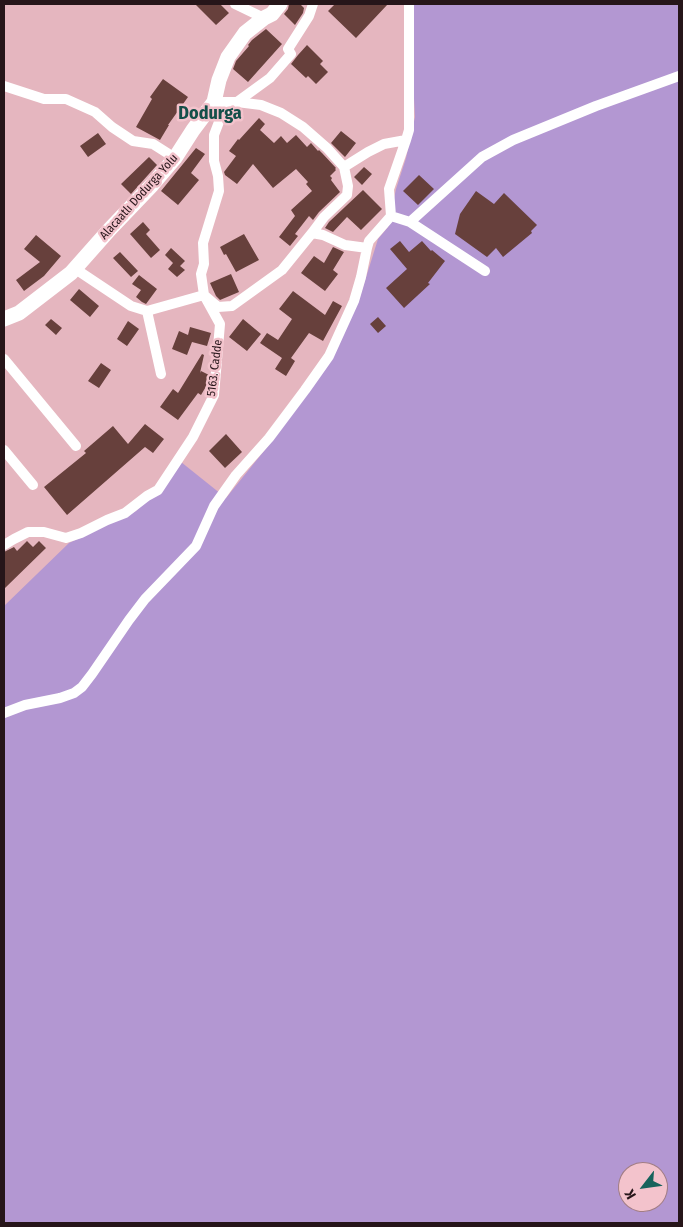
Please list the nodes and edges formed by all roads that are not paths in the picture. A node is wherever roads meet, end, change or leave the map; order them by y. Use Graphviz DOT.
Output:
graph roads {
  1 [pos="235,4"];
  2 [pos="280,4"];
  3 [pos="312,4"];
  4 [pos="409,4"];
  5 [pos="264,18"];
  6 [pos="679,76"];
  7 [pos="4,86"];
  8 [pos="214,102"];
  9 [pos="237,102"];
  10 [pos="406,140"];
  11 [pos="175,158"];
  12 [pos="344,167"];
  13 [pos="391,216"];
  14 [pos="410,222"];
  15 [pos="312,233"];
  16 [pos="367,248"];
  17 [pos="74,268"];
  18 [pos="485,271"];
  19 [pos="204,295"];
  20 [pos="147,311"];
  21 [pos="4,319"];
  22 [pos="4,359"];
  23 [pos="161,374"];
  24 [pos="76,446"];
  25 [pos="4,450"];
  26 [pos="33,485"];
  27 [pos="4,545"];
  28 [pos="4,712"];
  1 -- 5 [label="street"];
  2 -- 5 [label="street, Alacaatlı Dodurga Yolu"];
  3 -- 9 [label="street"];
  4 -- 10 [label="street"];
  5 -- 8 [label="street, Alacaatlı Dodurga Yolu"];
  6 -- 14 [label="street"];
  7 -- 11 [label="street"];
  8 -- 9 [label="street"];
  8 -- 11 [label="street, Alacaatlı Dodurga Yolu"];
  9 -- 12 [label="street"];
  9 -- 19 [label="street"];
  10 -- 12 [label="street"];
  10 -- 13 [label="street"];
  11 -- 17 [label="street, Alacaatlı Dodurga Yolu"];
  12 -- 15 [label="street"];
  13 -- 14 [label="street"];
  13 -- 16 [label="street"];
  14 -- 18 [label="street"];
  15 -- 16 [label="street"];
  15 -- 19 [label="street"];
  16 -- 28 [label="street"];
  17 -- 20 [label="street"];
  17 -- 21 [label="street, Alacaatlı Dodurga Yolu"];
  19 -- 20 [label="street"];
  19 -- 27 [label="street, 5163. Cadde"];
  20 -- 23 [label="street"];
  22 -- 24 [label="street"];
  25 -- 26 [label="street"];
}
